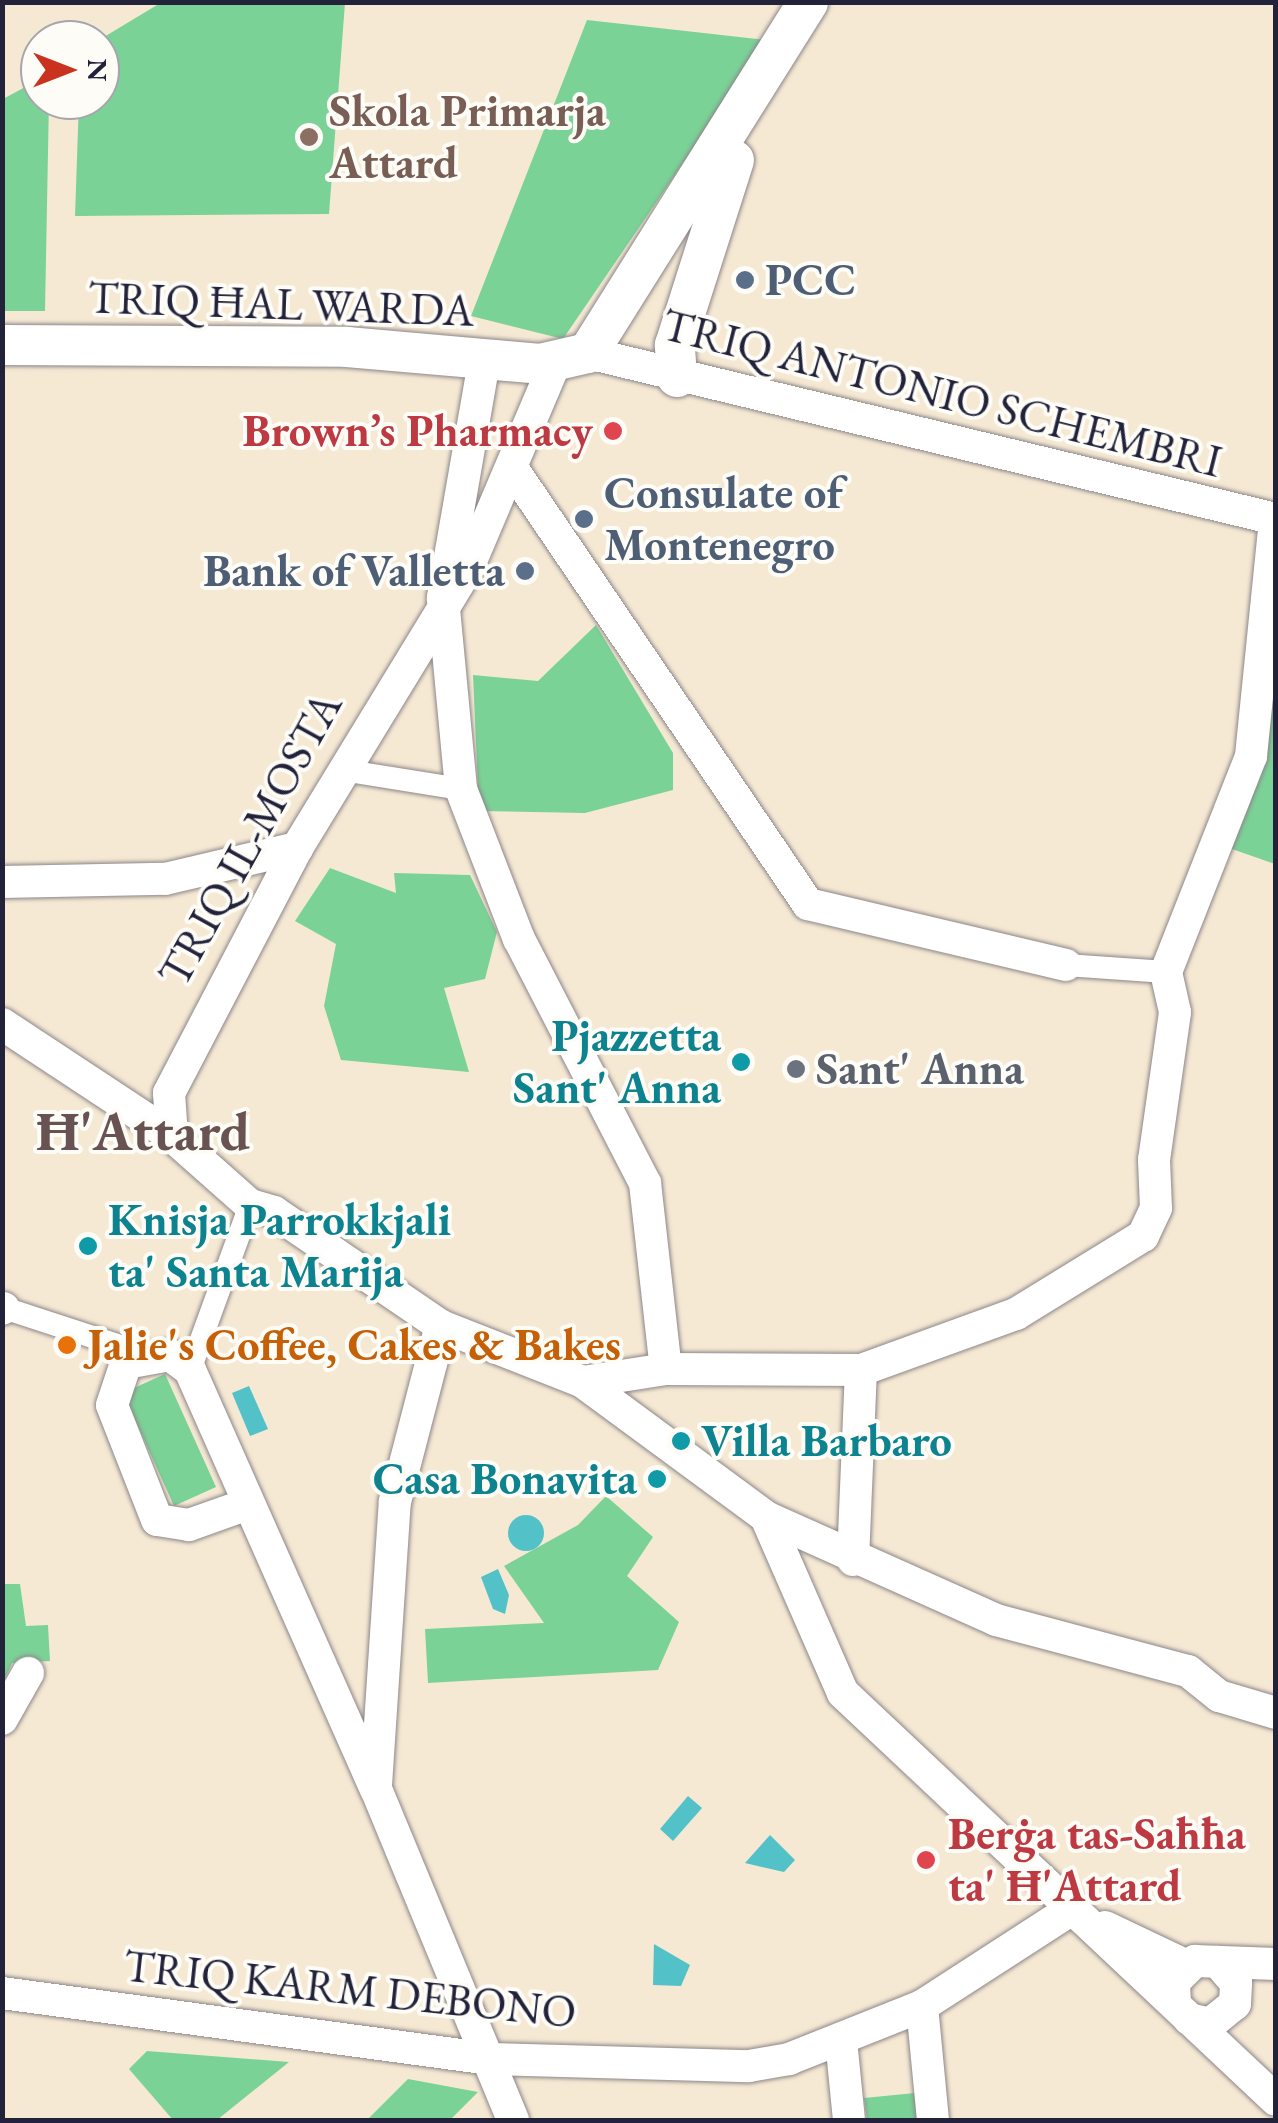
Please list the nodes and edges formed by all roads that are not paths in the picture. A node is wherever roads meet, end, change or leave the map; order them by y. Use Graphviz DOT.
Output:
graph roads {
  1 [pos="808,2"];
  2 [pos="760,85"];
  3 [pos="2,345"];
  4 [pos="572,358"];
  5 [pos="484,362"];
  6 [pos="677,377"];
  7 [pos="512,468"];
  8 [pos="1275,519"];
  9 [pos="443,598"];
  10 [pos="342,770"];
  11 [pos="461,789"];
  12 [pos="297,848"];
  13 [pos="2,882"];
  14 [pos="1066,964"];
  15 [pos="1166,972"];
  16 [pos="2,1024"];
  17 [pos="172,1136"];
  18 [pos="250,1205"];
  19 [pos="3,1309"];
  20 [pos="441,1326"];
  21 [pos="168,1360"];
  22 [pos="666,1369"];
  23 [pos="861,1370"];
  24 [pos="583,1382"];
  25 [pos="248,1504"];
  26 [pos="766,1517"];
  27 [pos="853,1560"];
  28 [pos="28,1673"];
  29 [pos="1276,1713"];
  30 [pos="2,1719"];
  31 [pos="376,1789"];
  32 [pos="1069,1910"];
  33 [pos="1218,1962"];
  34 [pos="1272,1965"];
  35 [pos="1186,1966"];
  36 [pos="2,1993"];
  37 [pos="1234,2003"];
  38 [pos="922,2006"];
  39 [pos="1182,2011"];
  40 [pos="840,2040"];
  41 [pos="491,2059"];
  42 [pos="1252,2072"];
  43 [pos="1276,2100"];
  44 [pos="512,2120"];
  45 [pos="849,2120"];
  46 [pos="933,2120"];
  1 -- 2 [label="street, TRIQ IL-MOSTA"];
  2 -- 4 [label="street, TRIQ IL-MOSTA"];
  2 -- 6 [label="street"];
  3 -- 5 [label="street, TRIQ ĦAL WARDA"];
  4 -- 5 [label="street, TRIQ ĦAL WARDA"];
  4 -- 6 [label="street, TRIQ ANTONIO SCHEMBRI"];
  4 -- 7 [label="street, TRIQ IL-MOSTA"];
  5 -- 9 [label="street, TRIQ IL-MOSTA"];
  6 -- 8 [label="street, TRIQ ANTONIO SCHEMBRI"];
  7 -- 9 [label="street, TRIQ IL-MOSTA"];
  7 -- 14 [label="street"];
  8 -- 15 [label="street"];
  9 -- 10 [label="street, TRIQ IL-MOSTA"];
  9 -- 11 [label="street"];
  10 -- 11 [label="street"];
  10 -- 12 [label="street, TRIQ IL-MOSTA"];
  11 -- 22 [label="street"];
  12 -- 13 [label="street"];
  12 -- 17 [label="street, TRIQ IL-MOSTA"];
  14 -- 15 [label="street"];
  15 -- 23 [label="street"];
  16 -- 17 [label="street"];
  17 -- 18 [label="street"];
  18 -- 20 [label="street"];
  18 -- 21 [label="street"];
  19 -- 21 [label="street"];
  20 -- 24 [label="street"];
  20 -- 31 [label="street"];
  21 -- 25 [label="street"];
  21 -- 25 [label="street"];
  22 -- 23 [label="street"];
  22 -- 24 [label="street"];
  23 -- 27 [label="street"];
  24 -- 26 [label="street"];
  25 -- 31 [label="street"];
  26 -- 27 [label="street"];
  26 -- 32 [label="street"];
  27 -- 29 [label="street"];
  28 -- 30 [label="street"];
  31 -- 41 [label="street"];
  32 -- 35 [label="street"];
  32 -- 38 [label="street, TRIQ KARM DEBONO"];
  32 -- 39 [label="street"];
  33 -- 34 [label="street"];
  33 -- 35 [label="street"];
  33 -- 37 [label="street"];
  34 -- 37 [label="street"];
  35 -- 39 [label="street"];
  36 -- 41 [label="street, TRIQ KARM DEBONO"];
  37 -- 39 [label="street"];
  37 -- 42 [label="street"];
  38 -- 40 [label="street, TRIQ KARM DEBONO"];
  38 -- 46 [label="street"];
  39 -- 42 [label="street"];
  40 -- 41 [label="street, TRIQ KARM DEBONO"];
  40 -- 45 [label="street"];
  41 -- 44 [label="street"];
  42 -- 43 [label="street"];
}
